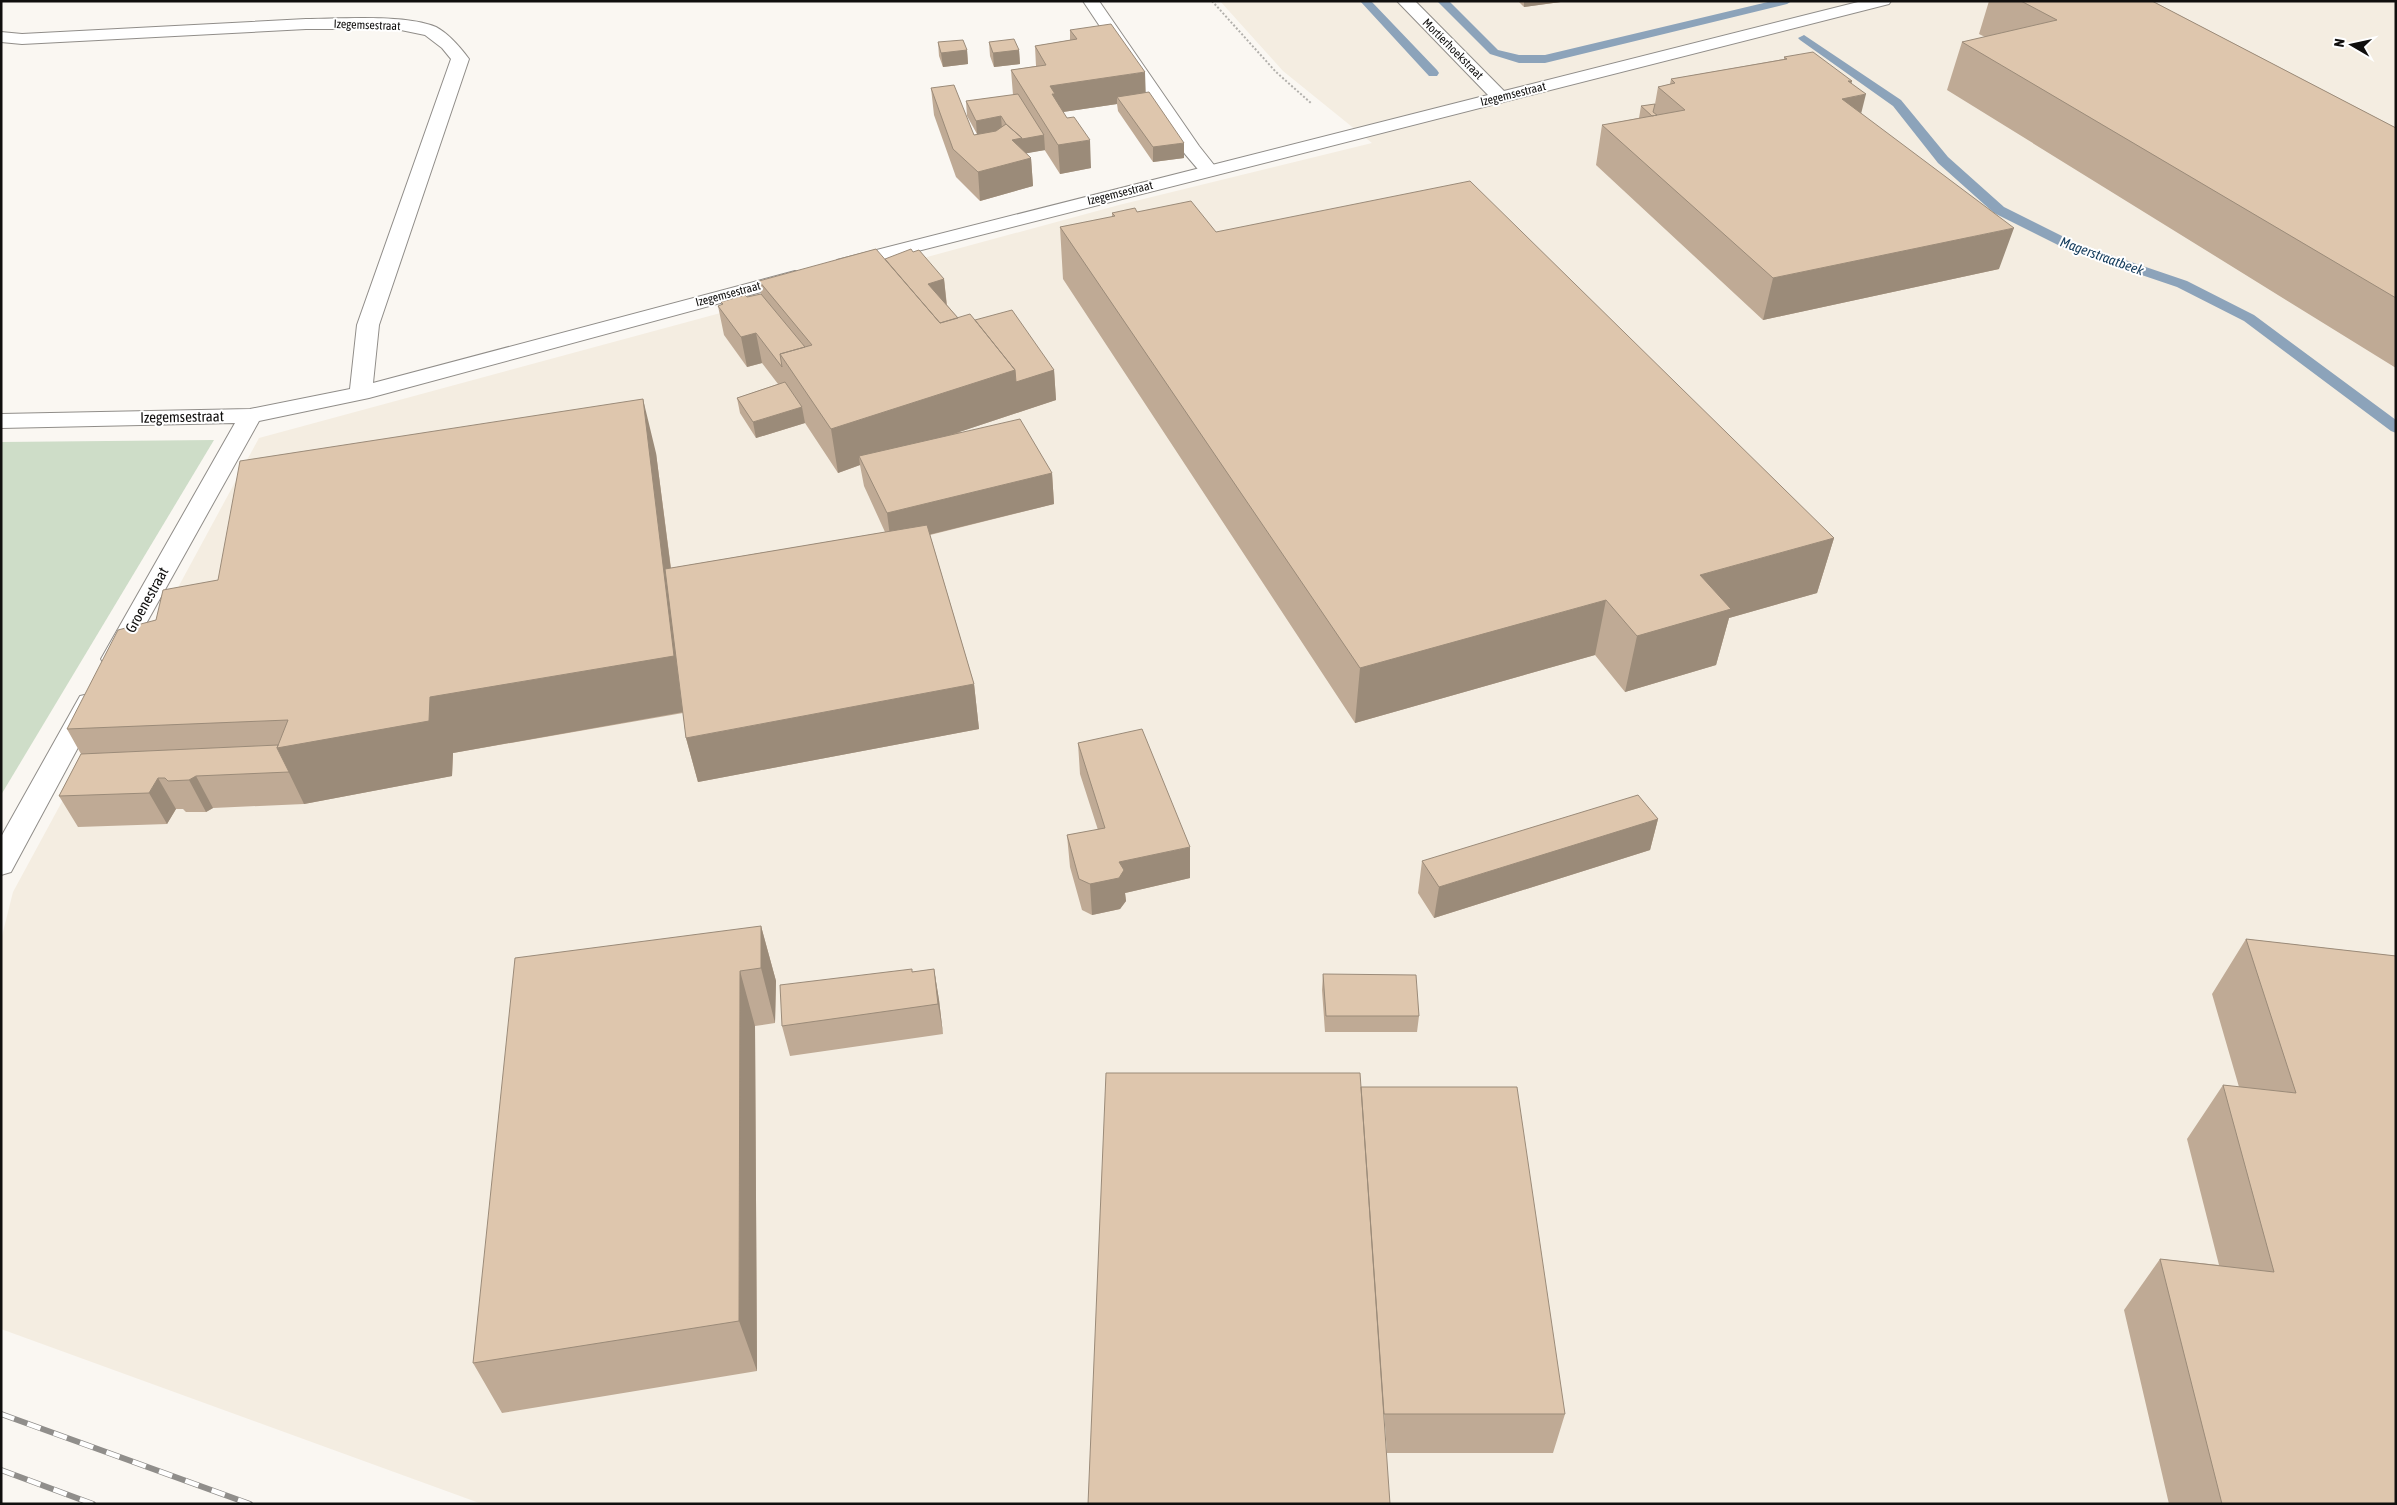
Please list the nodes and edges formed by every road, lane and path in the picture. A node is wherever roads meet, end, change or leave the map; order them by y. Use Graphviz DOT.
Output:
graph roads {
  1 [pos="1091,1"];
  2 [pos="1212,1"];
  3 [pos="1405,1"];
  4 [pos="1882,1"];
  5 [pos="1,38"];
  6 [pos="1500,97"];
  7 [pos="1348,136"];
  8 [pos="1209,170"];
  9 [pos="361,393"];
  10 [pos="250,416"];
  11 [pos="1,421"];
  12 [pos="1,864"];
  1 -- 8 [label="street"];
  2 -- 7 [label="path"];
  3 -- 6 [label="street, Mortierhoekstraat"];
  4 -- 6 [label="street, Izegemsestraat"];
  5 -- 9 [label="street, Izegemsestraat"];
  6 -- 7 [label="street, Izegemsestraat"];
  7 -- 8 [label="street, Izegemsestraat"];
  8 -- 9 [label="street, Izegemsestraat"];
  9 -- 10 [label="street, Izegemsestraat"];
  10 -- 11 [label="street, Izegemsestraat"];
  10 -- 12 [label="street, Groenestraat"];
}
